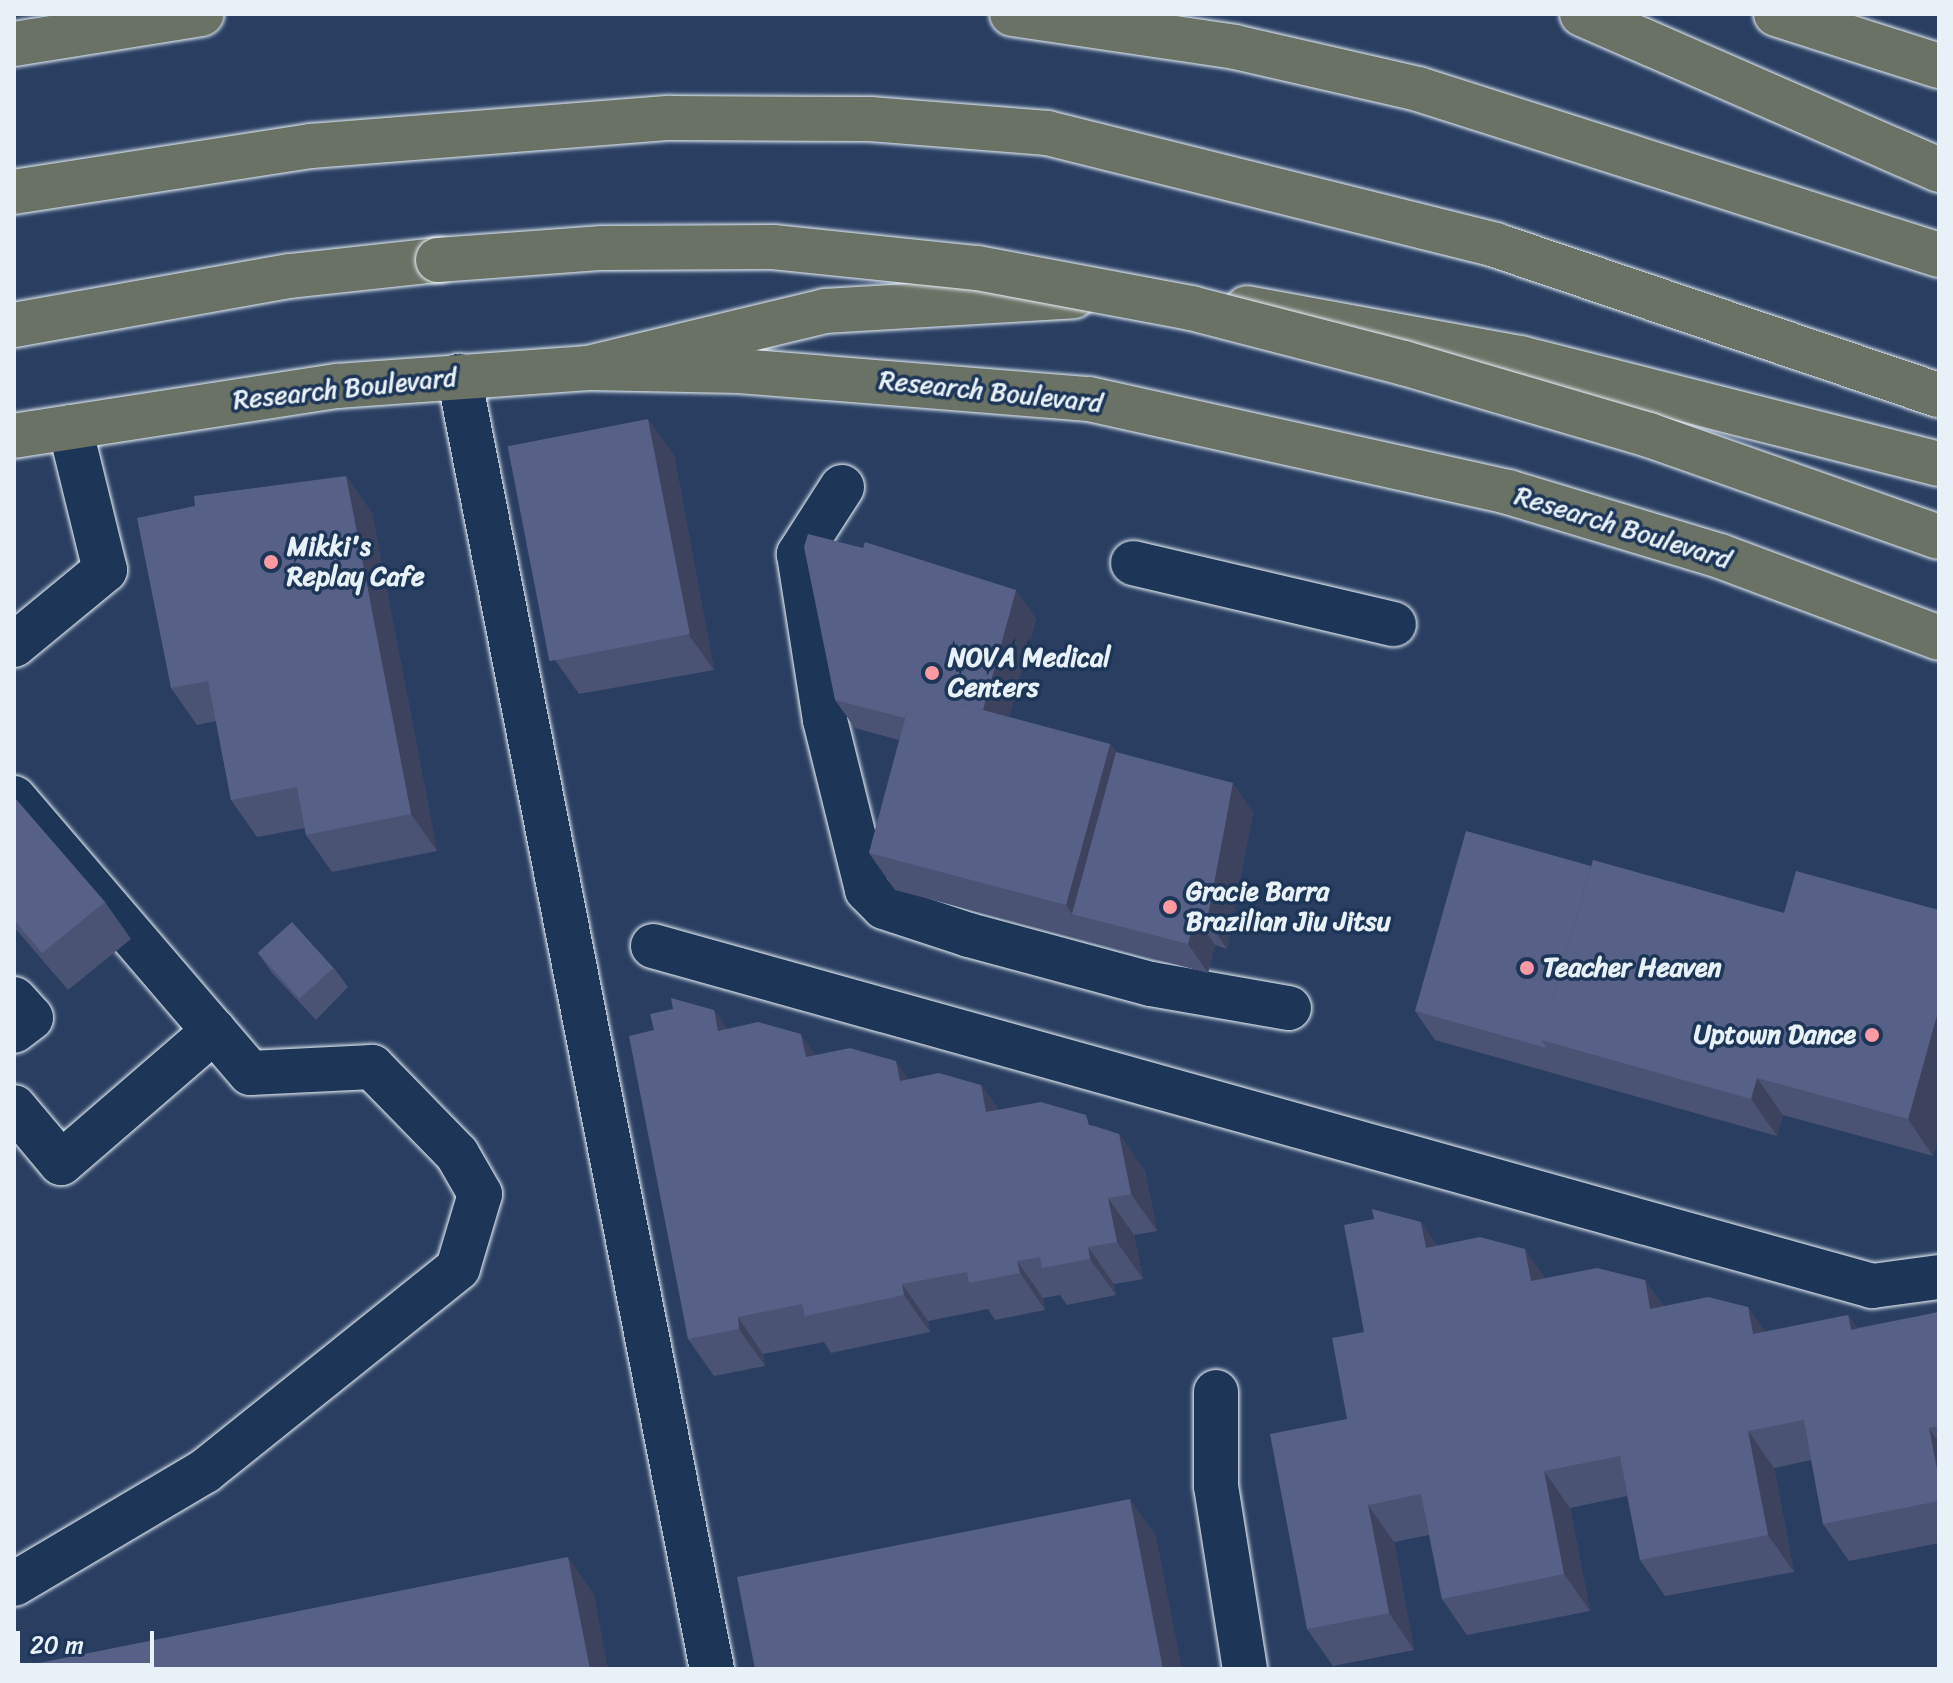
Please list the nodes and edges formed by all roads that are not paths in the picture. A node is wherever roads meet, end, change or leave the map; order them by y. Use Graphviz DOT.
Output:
graph roads {
  1 [pos="202,14"];
  2 [pos="1012,14"];
  3 [pos="1582,14"];
  4 [pos="1776,14"];
  5 [pos="14,44"];
  6 [pos="1939,66"];
  7 [pos="1939,170"];
  8 [pos="14,192"];
  9 [pos="1939,255"];
  10 [pos="14,325"];
  11 [pos="588,368"];
  12 [pos="459,376"];
  13 [pos="1939,395"];
  14 [pos="70,427"];
  15 [pos="14,436"];
  16 [pos="1939,464"];
  17 [pos="842,487"];
  18 [pos="1939,537"];
  19 [pos="1133,563"];
  20 [pos="1394,624"];
  21 [pos="1939,638"];
  22 [pos="14,645"];
  23 [pos="14,798"];
  24 [pos="653,946"];
  25 [pos="14,999"];
  26 [pos="1289,1008"];
  27 [pos="14,1031"];
  28 [pos="214,1031"];
  29 [pos="14,1107"];
  30 [pos="1939,1277"];
  31 [pos="1216,1392"];
  32 [pos="14,1584"];
  33 [pos="712,1669"];
  34 [pos="1245,1669"];
  1 -- 5 [label="main road"];
  2 -- 9 [label="main road"];
  3 -- 7 [label="main road"];
  4 -- 6 [label="main road"];
  8 -- 13 [label="main road"];
  10 -- 18 [label="main road, bridge"];
  11 -- 12 [label="main road, Research Boulevard"];
  11 -- 16 [label="main road"];
  11 -- 21 [label="main road, Research Boulevard"];
  12 -- 14 [label="main road, Research Boulevard"];
  12 -- 33 [label="lane"];
  14 -- 15 [label="main road, Research Boulevard"];
  14 -- 22 [label="lane"];
  17 -- 26 [label="lane"];
  19 -- 20 [label="lane"];
  23 -- 28 [label="lane"];
  24 -- 30 [label="lane"];
  25 -- 27 [label="lane"];
  28 -- 29 [label="lane"];
  28 -- 32 [label="lane"];
  31 -- 34 [label="lane"];
}
